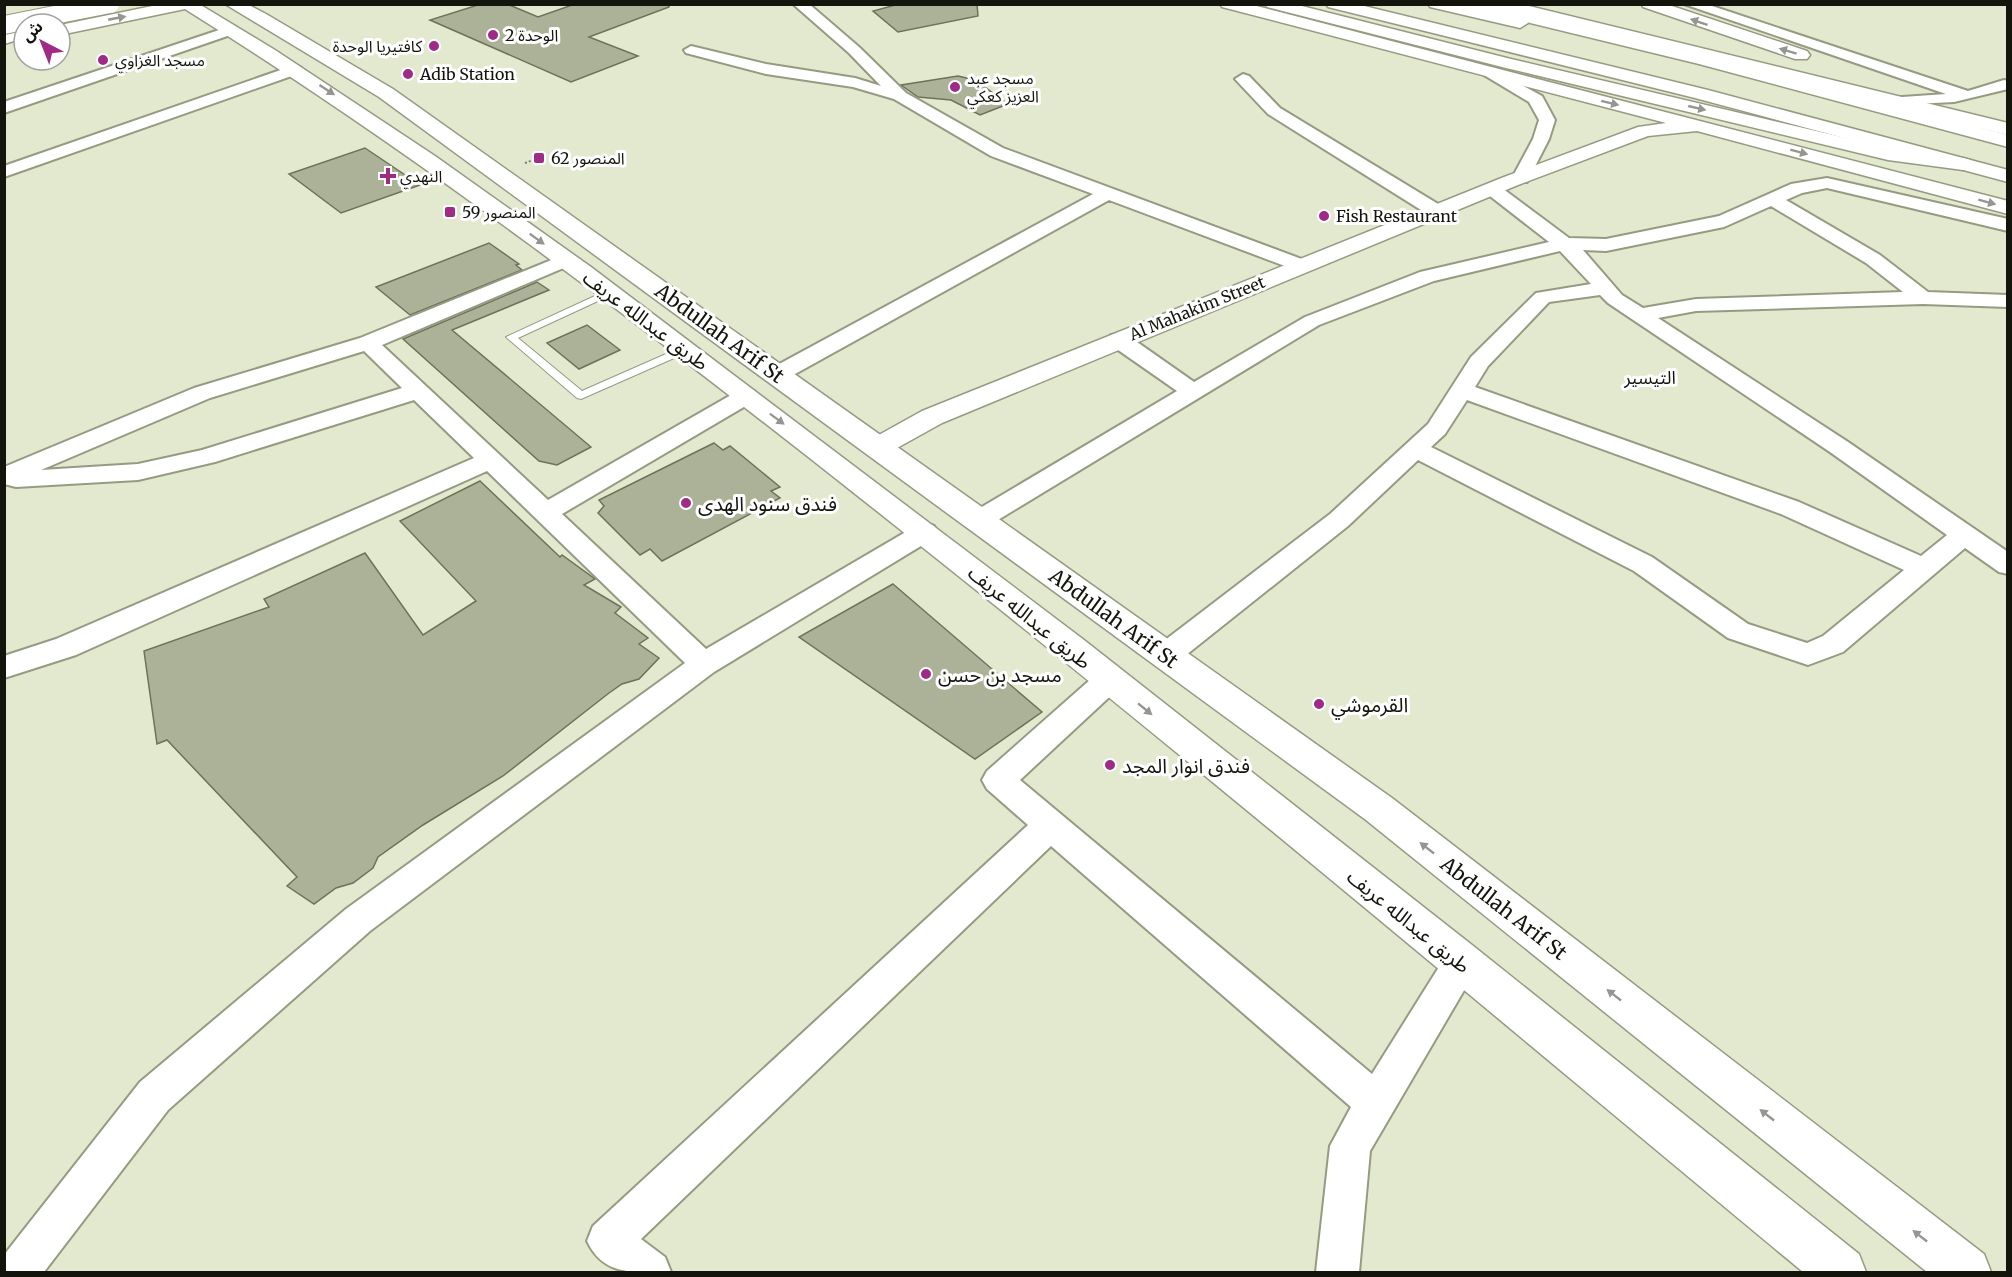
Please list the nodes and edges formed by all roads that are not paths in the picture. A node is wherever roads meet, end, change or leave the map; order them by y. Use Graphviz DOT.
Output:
graph roads {
  1 [pos="66,4"];
  2 [pos="110,4"];
  3 [pos="800,4"];
  4 [pos="1228,4"];
  5 [pos="1273,4"];
  6 [pos="1334,4"];
  7 [pos="1383,4"];
  8 [pos="1436,4"];
  9 [pos="1470,4"];
  10 [pos="1499,4"];
  11 [pos="1649,4"];
  12 [pos="1691,4"];
  13 [pos="188,5"];
  14 [pos="245,14"];
  15 [pos="4,16"];
  16 [pos="4,25"];
  17 [pos="72,28"];
  18 [pos="691,50"];
  19 [pos="1704,60"];
  20 [pos="295,70"];
  21 [pos="1489,72"];
  22 [pos="1243,79"];
  23 [pos="2006,81"];
  24 [pos="1966,95"];
  25 [pos="900,96"];
  26 [pos="1944,98"];
  27 [pos="1902,102"];
  28 [pos="2007,103"];
  29 [pos="4,108"];
  30 [pos="1698,125"];
  31 [pos="2007,129"];
  32 [pos="2007,141"];
  33 [pos="2007,155"];
  34 [pos="1968,165"];
  35 [pos="4,172"];
  36 [pos="2007,176"];
  37 [pos="1521,178"];
  38 [pos="1492,189"];
  39 [pos="1108,193"];
  40 [pos="1772,199"];
  41 [pos="2007,208"];
  42 [pos="1436,211"];
  43 [pos="2007,225"];
  44 [pos="1564,244"];
  45 [pos="566,260"];
  46 [pos="1300,265"];
  47 [pos="1606,288"];
  48 [pos="610,292"];
  49 [pos="1923,298"];
  50 [pos="2007,302"];
  51 [pos="1639,315"];
  52 [pos="1119,340"];
  53 [pos="368,343"];
  54 [pos="686,349"];
  55 [pos="778,374"];
  56 [pos="1461,390"];
  57 [pos="418,391"];
  58 [pos="1193,392"];
  59 [pos="746,396"];
  60 [pos="878,447"];
  61 [pos="1415,449"];
  62 [pos="491,460"];
  63 [pos="4,478"];
  64 [pos="546,512"];
  65 [pos="971,514"];
  66 [pos="925,532"];
  67 [pos="1965,534"];
  68 [pos="2004,555"];
  69 [pos="1923,568"];
  70 [pos="1166,655"];
  71 [pos="704,664"];
  72 [pos="4,667"];
  73 [pos="1109,680"];
  74 [pos="1051,825"];
  75 [pos="1462,963"];
  76 [pos="1376,1103"];
  77 [pos="18,1272"];
  78 [pos="650,1272"];
  79 [pos="1338,1272"];
  80 [pos="1841,1272"];
  81 [pos="1966,1272"];
  1 -- 15 [label="main road"];
  2 -- 16 [label="main road, bridge"];
  3 -- 25 [label="street"];
  4 -- 21 [label="main road"];
  5 -- 34 [label="main road, one-way"];
  6 -- 34 [label="main road"];
  7 -- 33 [label="main road"];
  8 -- 19 [label="main road"];
  9 -- 19 [label="main road"];
  10 -- 27 [label="main road"];
  26 -- 11 [label="main road, one-way"];
  12 -- 24 [label="street"];
  13 -- 14 [label="main road, طريق عبدالله عريف"];
  17 -- 13 [label="main road, one-way"];
  14 -- 20 [label="main road, طريق عبدالله عريف"];
  14 -- 29 [label="street"];
  14 -- 55 [label="main road, Abdullah Arif St"];
  18 -- 25 [label="street"];
  19 -- 32 [label="main road"];
  20 -- 35 [label="street"];
  20 -- 45 [label="main road, طريق عبدالله عريف, one-way"];
  21 -- 30 [label="main road, one-way"];
  21 -- 37 [label="street"];
  22 -- 42 [label="street"];
  23 -- 24 [label="street"];
  23 -- 28 [label="street"];
  24 -- 26 [label="street"];
  25 -- 39 [label="street"];
  26 -- 27 [label="street"];
  27 -- 31 [label="main road"];
  30 -- 37 [label="main road, Al Mahakim Street"];
  30 -- 41 [label="main road, one-way"];
  34 -- 36 [label="main road"];
  37 -- 38 [label="main road, Al Mahakim Street"];
  38 -- 42 [label="main road, Al Mahakim Street"];
  38 -- 44 [label="street"];
  39 -- 46 [label="street"];
  39 -- 55 [label="street"];
  40 -- 43 [label="street"];
  40 -- 44 [label="street"];
  40 -- 49 [label="street"];
  42 -- 46 [label="main road, Al Mahakim Street"];
  44 -- 47 [label="street"];
  44 -- 58 [label="street"];
  45 -- 48 [label="main road, طريق عبدالله عريف"];
  45 -- 53 [label="street"];
  46 -- 52 [label="main road, Al Mahakim Street"];
  47 -- 51 [label="street"];
  47 -- 56 [label="street"];
  48 -- 54 [label="main road, طريق عبدالله عريف"];
  48 -- 54 [label="lane"];
  49 -- 50 [label="street"];
  49 -- 51 [label="street"];
  51 -- 67 [label="street"];
  52 -- 58 [label="street"];
  52 -- 60 [label="main road, Al Mahakim Street"];
  53 -- 57 [label="street"];
  53 -- 63 [label="street"];
  54 -- 59 [label="main road, طريق عبدالله عريف"];
  55 -- 60 [label="main road, Abdullah Arif St"];
  56 -- 61 [label="street"];
  56 -- 69 [label="street"];
  57 -- 62 [label="street"];
  57 -- 63 [label="street"];
  58 -- 65 [label="street"];
  59 -- 64 [label="street"];
  59 -- 66 [label="main road, طريق عبدالله عريف, one-way"];
  60 -- 65 [label="main road, Abdullah Arif St"];
  61 -- 69 [label="street"];
  61 -- 70 [label="street"];
  62 -- 64 [label="street"];
  62 -- 72 [label="street"];
  64 -- 71 [label="street"];
  65 -- 66 [label="main road"];
  65 -- 70 [label="main road, Abdullah Arif St"];
  66 -- 71 [label="street"];
  66 -- 73 [label="main road, طريق عبدالله عريف"];
  67 -- 68 [label="street"];
  67 -- 69 [label="street"];
  81 -- 70 [label="main road, Abdullah Arif St, one-way"];
  71 -- 77 [label="street"];
  73 -- 74 [label="street"];
  73 -- 75 [label="main road, طريق عبدالله عريف, one-way"];
  74 -- 76 [label="street"];
  74 -- 78 [label="street"];
  75 -- 76 [label="street"];
  75 -- 80 [label="main road, طريق عبدالله عريف"];
  76 -- 79 [label="street"];
}
